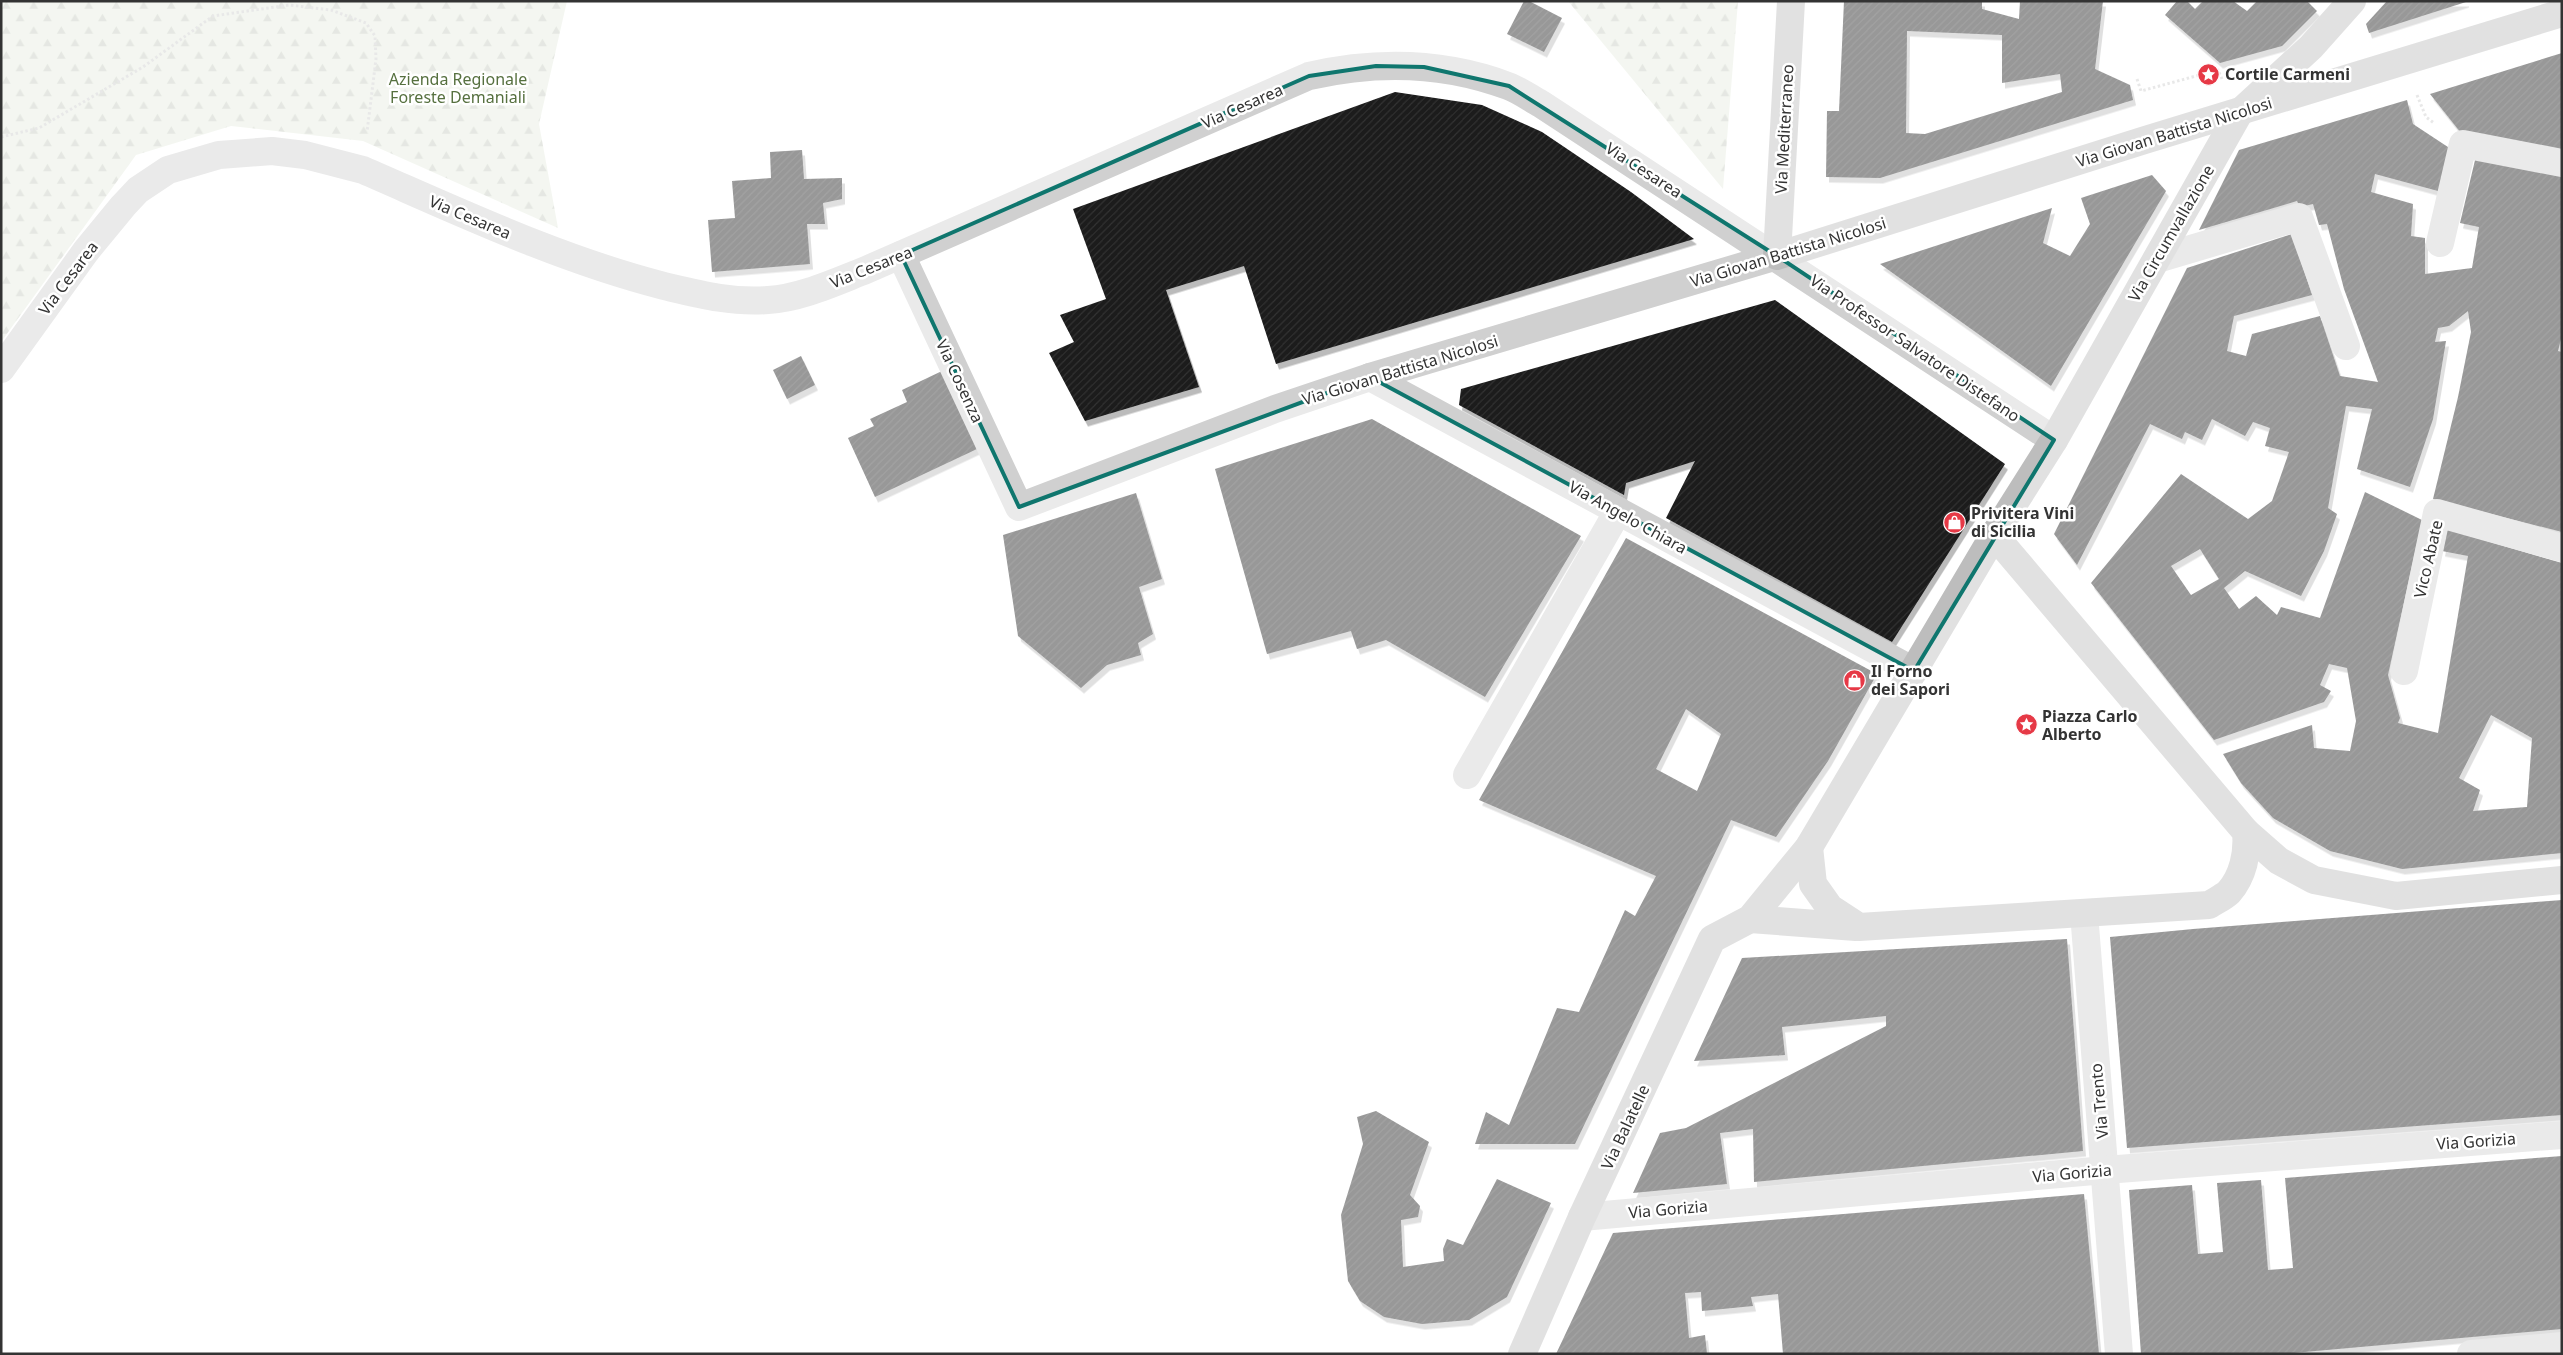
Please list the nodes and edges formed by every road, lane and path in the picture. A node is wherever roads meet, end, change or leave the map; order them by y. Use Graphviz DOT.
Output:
graph roads {
  1 [pos="1791,1"];
  2 [pos="2352,1"];
  3 [pos="2562,13"];
  4 [pos="2404,62"];
  5 [pos="2240,113"];
  6 [pos="1,137"];
  7 [pos="2463,144"];
  8 [pos="2562,163"];
  9 [pos="363,170"];
  10 [pos="2440,243"];
  11 [pos="901,255"];
  12 [pos="1777,256"];
  13 [pos="2156,259"];
  14 [pos="2346,346"];
  15 [pos="1,369"];
  16 [pos="1370,376"];
  17 [pos="2054,440"];
  18 [pos="1019,506"];
  19 [pos="1618,511"];
  20 [pos="1994,535"];
  21 [pos="2562,548"];
  22 [pos="1914,671"];
  23 [pos="2404,671"];
  24 [pos="1467,775"];
  25 [pos="2246,832"];
  26 [pos="1809,847"];
  27 [pos="2562,880"];
  28 [pos="1750,920"];
  29 [pos="2085,926"];
  30 [pos="1859,927"];
  31 [pos="2562,1135"];
  32 [pos="2105,1170"];
  33 [pos="1582,1217"];
  34 [pos="2562,1346"];
  35 [pos="1522,1354"];
  36 [pos="2119,1354"];
  37 [pos="2471,1354"];
  1 -- 12 [label="street, Via Mediterraneo"];
  2 -- 5 [label="street, Via Circumvallazione"];
  3 -- 4 [label="street, Via Giovan Battista Nicolosi"];
  4 -- 5 [label="street, Via Giovan Battista Nicolosi"];
  4 -- 7 [label="path"];
  5 -- 12 [label="street, Via Giovan Battista Nicolosi"];
  5 -- 13 [label="street, Via Circumvallazione"];
  6 -- 9 [label="path"];
  7 -- 8 [label="street"];
  7 -- 10 [label="street"];
  9 -- 11 [label="street, Via Cesarea"];
  9 -- 15 [label="street, Via Cesarea"];
  11 -- 12 [label="street, Via Cesarea"];
  11 -- 18 [label="street, Via Cosenza"];
  12 -- 16 [label="street, Via Giovan Battista Nicolosi"];
  12 -- 17 [label="street, Via Professor Salvatore Distefano"];
  13 -- 14 [label="street"];
  13 -- 17 [label="street, Via Circumvallazione"];
  16 -- 18 [label="street, Via Giovan Battista Nicolosi"];
  16 -- 19 [label="street, Via Angelo Chiara"];
  17 -- 20 [label="street, Via Circumvallazione"];
  19 -- 22 [label="street, Via Angelo Chiara"];
  19 -- 24 [label="street"];
  20 -- 22 [label="street, Via Circumvallazione"];
  20 -- 25 [label="street"];
  21 -- 23 [label="street, Vico Abate"];
  22 -- 26 [label="street, Via Circumvallazione"];
  25 -- 27 [label="street"];
  25 -- 29 [label="street"];
  26 -- 28 [label="street, Via Circumvallazione"];
  26 -- 30 [label="street"];
  28 -- 30 [label="street"];
  28 -- 33 [label="street, Via Balatelle"];
  29 -- 30 [label="street"];
  29 -- 32 [label="street, Via Trento"];
  31 -- 32 [label="street, Via Gorizia"];
  32 -- 33 [label="street, Via Gorizia"];
  32 -- 36 [label="street, Via Trento"];
  33 -- 35 [label="street, Via Balatelle"];
  34 -- 37 [label="street"];
}
